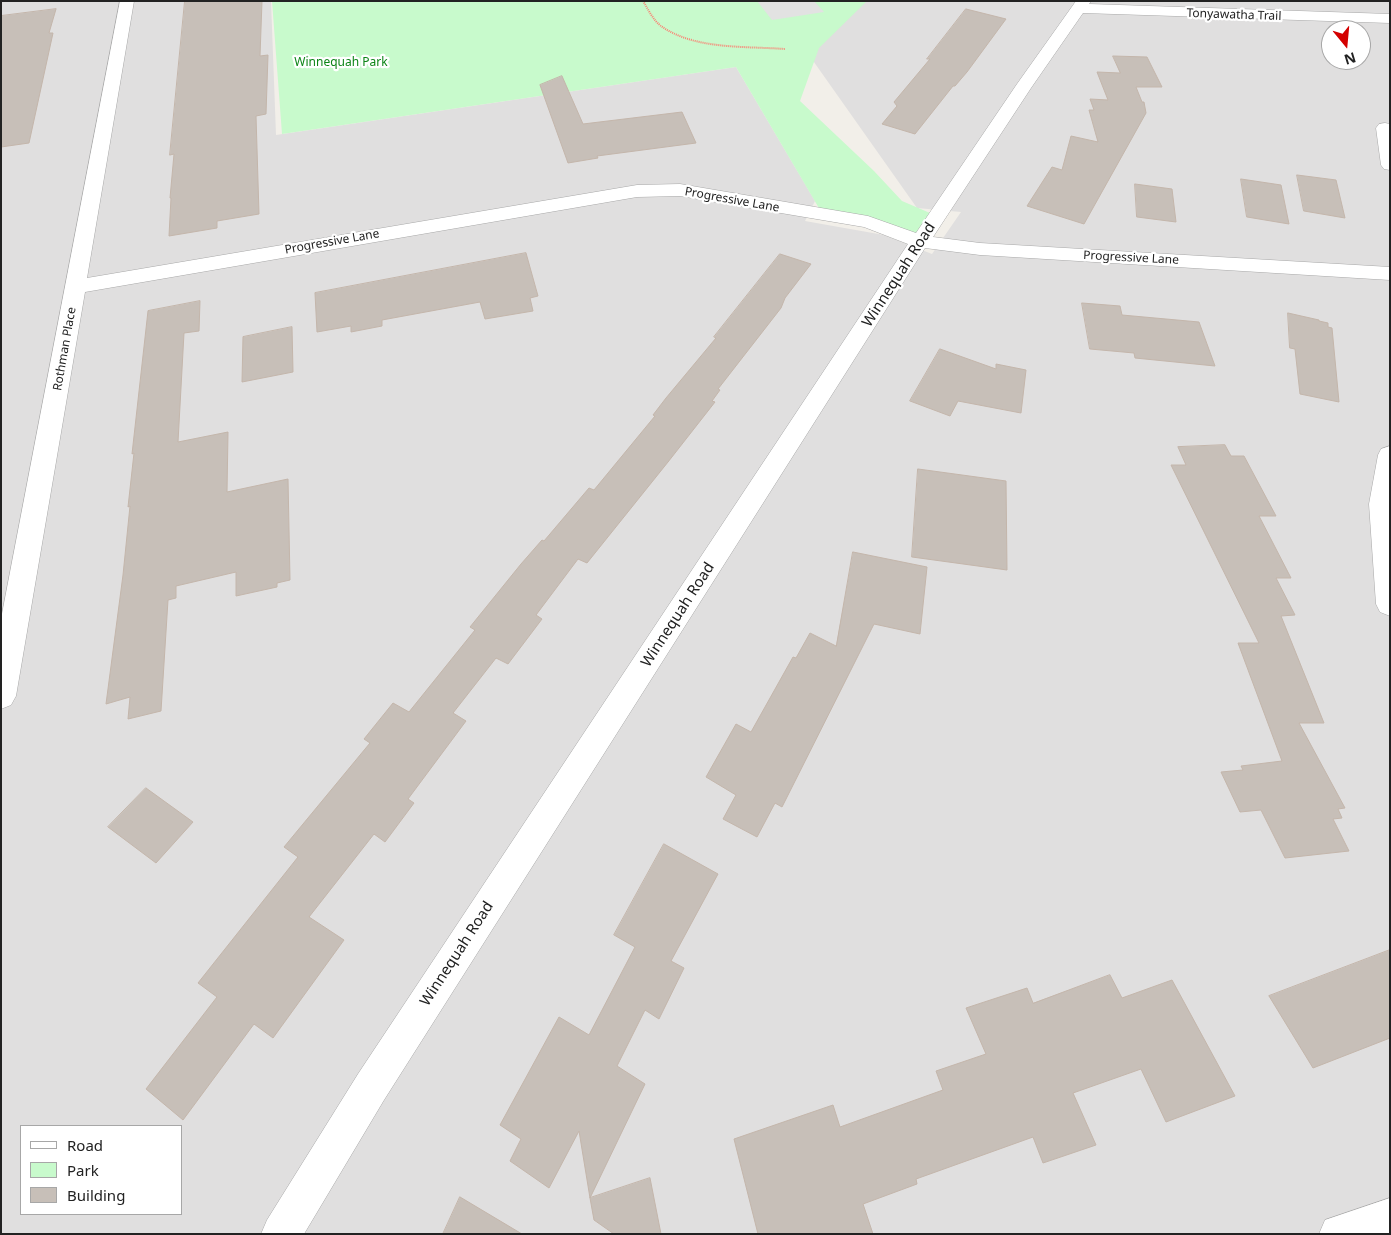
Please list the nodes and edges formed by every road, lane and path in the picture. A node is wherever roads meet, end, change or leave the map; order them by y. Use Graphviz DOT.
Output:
graph roads {
  1 [pos="127,1"];
  2 [pos="643,1"];
  3 [pos="1082,5"];
  4 [pos="1390,19"];
  5 [pos="785,49"];
  6 [pos="1385,128"];
  7 [pos="1390,165"];
  8 [pos="920,241"];
  9 [pos="1390,274"];
  10 [pos="76,288"];
  11 [pos="1390,455"];
  12 [pos="1390,604"];
  13 [pos="1,696"];
  14 [pos="1390,1218"];
  15 [pos="281,1234"];
  16 [pos="1339,1234"];
  1 -- 10 [label="street, Rothman Place"];
  2 -- 5 [label="path"];
  3 -- 4 [label="street, Tonyawatha Trail"];
  3 -- 8 [label="street, Winnequah Road"];
  6 -- 7 [label="street"];
  8 -- 9 [label="street, Progressive Lane"];
  8 -- 10 [label="street, Progressive Lane"];
  8 -- 15 [label="street, Winnequah Road"];
  10 -- 13 [label="street, Rothman Place"];
  11 -- 12 [label="street"];
  14 -- 16 [label="street"];
}
